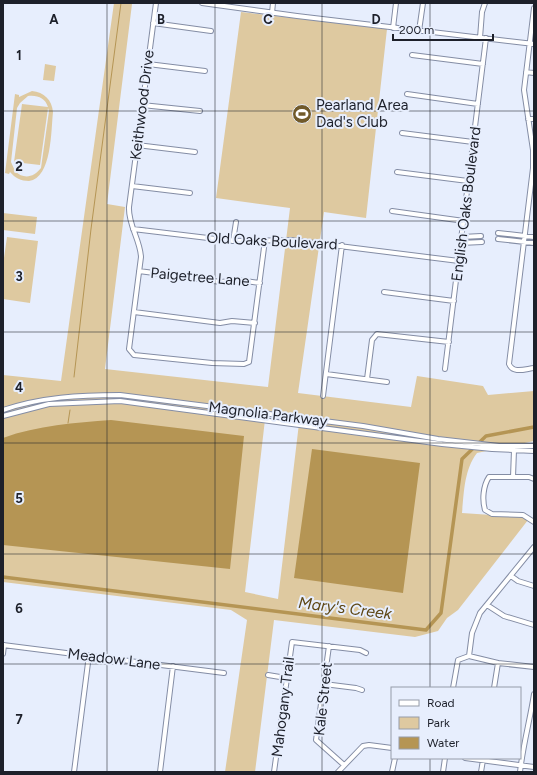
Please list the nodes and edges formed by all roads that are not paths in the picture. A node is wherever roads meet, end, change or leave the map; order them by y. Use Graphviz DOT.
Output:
graph roads {
  1 [pos="156,3"];
  2 [pos="202,3"];
  3 [pos="273,3"];
  4 [pos="396,3"];
  5 [pos="423,3"];
  6 [pos="485,3"];
  7 [pos="534,8"];
  8 [pos="272,13"];
  9 [pos="534,15"];
  10 [pos="153,23"];
  11 [pos="393,28"];
  12 [pos="211,31"];
  13 [pos="419,31"];
  14 [pos="480,38"];
  15 [pos="486,38"];
  16 [pos="532,43"];
  17 [pos="412,55"];
  18 [pos="148,64"];
  19 [pos="483,64"];
  20 [pos="205,71"];
  21 [pos="526,72"];
  22 [pos="534,73"];
  23 [pos="407,94"];
  24 [pos="478,104"];
  25 [pos="142,105"];
  26 [pos="200,111"];
  27 [pos="528,119"];
  28 [pos="534,119"];
  29 [pos="402,133"];
  30 [pos="473,142"];
  31 [pos="137,145"];
  32 [pos="195,152"];
  33 [pos="397,172"];
  34 [pos="468,181"];
  35 [pos="132,186"];
  36 [pos="190,193"];
  37 [pos="392,211"];
  38 [pos="464,221"];
  39 [pos="236,222"];
  40 [pos="133,229"];
  41 [pos="498,233"];
  42 [pos="481,236"];
  43 [pos="525,236"];
  44 [pos="462,237"];
  45 [pos="534,237"];
  46 [pos="498,239"];
  47 [pos="266,240"];
  48 [pos="233,241"];
  49 [pos="482,242"];
  50 [pos="524,242"];
  51 [pos="462,243"];
  52 [pos="534,243"];
  53 [pos="342,245"];
  54 [pos="459,261"];
  55 [pos="139,271"];
  56 [pos="260,283"];
  57 [pos="384,292"];
  58 [pos="454,301"];
  59 [pos="134,312"];
  60 [pos="255,323"];
  61 [pos="449,342"];
  62 [pos="534,368"];
  63 [pos="445,369"];
  64 [pos="326,374"];
  65 [pos="367,379"];
  66 [pos="387,382"];
  67 [pos="113,395"];
  68 [pos="323,396"];
  69 [pos="40,400"];
  70 [pos="113,401"];
  71 [pos="41,406"];
  72 [pos="3,410"];
  73 [pos="258,412"];
  74 [pos="3,416"];
  75 [pos="257,419"];
  76 [pos="320,420"];
  77 [pos="319,427"];
  78 [pos="451,442"];
  79 [pos="534,446"];
  80 [pos="492,447"];
  81 [pos="514,450"];
  82 [pos="534,450"];
  83 [pos="513,477"];
  84 [pos="534,479"];
  85 [pos="534,522"];
  86 [pos="534,547"];
  87 [pos="511,576"];
  88 [pos="534,586"];
  89 [pos="487,605"];
  90 [pos="534,625"];
  91 [pos="4,645"];
  92 [pos="328,646"];
  93 [pos="366,653"];
  94 [pos="3,654"];
  95 [pos="89,655"];
  96 [pos="469,656"];
  97 [pos="498,663"];
  98 [pos="173,666"];
  99 [pos="534,667"];
  100 [pos="224,673"];
  101 [pos="268,675"];
  102 [pos="286,678"];
  103 [pos="324,684"];
  104 [pos="453,687"];
  105 [pos="494,687"];
  106 [pos="362,690"];
  107 [pos="534,694"];
  108 [pos="532,722"];
  109 [pos="391,748"];
  110 [pos="521,757"];
  111 [pos="395,759"];
  112 [pos="445,759"];
  113 [pos="474,759"];
  114 [pos="521,759"];
  115 [pos="483,760"];
  116 [pos="344,765"];
  117 [pos="520,766"];
  118 [pos="534,768"];
  119 [pos="74,772"];
  120 [pos="160,772"];
  121 [pos="274,772"];
  122 [pos="338,772"];
  123 [pos="392,772"];
  124 [pos="443,772"];
  125 [pos="481,772"];
  126 [pos="520,772"];
  1 -- 10 [label="street, Keithwood Drive"];
  2 -- 8 [label="street"];
  3 -- 8 [label="street"];
  4 -- 11 [label="street"];
  5 -- 13 [label="street"];
  6 -- 14 [label="street"];
  7 -- 9 [label="street"];
  8 -- 11 [label="street"];
  9 -- 16 [label="street"];
  10 -- 12 [label="street"];
  10 -- 18 [label="street, Keithwood Drive"];
  11 -- 13 [label="street"];
  13 -- 14 [label="street"];
  14 -- 15 [label="street"];
  15 -- 16 [label="street"];
  15 -- 19 [label="street, English Oaks Boulevard"];
  16 -- 21 [label="street"];
  17 -- 19 [label="street"];
  18 -- 20 [label="street"];
  18 -- 25 [label="street, Keithwood Drive"];
  19 -- 24 [label="street, English Oaks Boulevard"];
  21 -- 22 [label="street"];
  21 -- 27 [label="street"];
  23 -- 24 [label="street"];
  24 -- 30 [label="street, English Oaks Boulevard"];
  25 -- 26 [label="street"];
  25 -- 31 [label="street, Keithwood Drive"];
  27 -- 28 [label="street"];
  27 -- 43 [label="street"];
  29 -- 30 [label="street"];
  30 -- 34 [label="street, English Oaks Boulevard"];
  31 -- 32 [label="street"];
  31 -- 35 [label="street, Keithwood Drive"];
  33 -- 34 [label="street"];
  34 -- 38 [label="street, English Oaks Boulevard"];
  35 -- 36 [label="street"];
  35 -- 40 [label="street, Keithwood Drive"];
  37 -- 38 [label="street"];
  38 -- 44 [label="street, English Oaks Boulevard"];
  39 -- 48 [label="street"];
  40 -- 48 [label="street, Old Oaks Boulevard"];
  40 -- 55 [label="street, Keithwood Drive"];
  41 -- 43 [label="street"];
  42 -- 44 [label="street"];
  43 -- 45 [label="street"];
  43 -- 50 [label="street"];
  44 -- 51 [label="street, English Oaks Boulevard"];
  46 -- 50 [label="street"];
  47 -- 48 [label="street, Old Oaks Boulevard"];
  47 -- 53 [label="street, Old Oaks Boulevard"];
  47 -- 56 [label="street"];
  49 -- 51 [label="street"];
  50 -- 52 [label="street"];
  50 -- 62 [label="street"];
  51 -- 54 [label="street, English Oaks Boulevard"];
  53 -- 54 [label="street, Old Oaks Boulevard"];
  53 -- 64 [label="street"];
  54 -- 58 [label="street, English Oaks Boulevard"];
  55 -- 56 [label="street, Paigetree Lane"];
  55 -- 59 [label="street, Keithwood Drive"];
  56 -- 60 [label="street"];
  57 -- 58 [label="street"];
  58 -- 61 [label="street, English Oaks Boulevard"];
  59 -- 60 [label="street"];
  59 -- 60 [label="street, Keithwood Drive"];
  61 -- 63 [label="street, English Oaks Boulevard"];
  61 -- 65 [label="street"];
  64 -- 65 [label="street"];
  64 -- 68 [label="street"];
  65 -- 66 [label="street"];
  67 -- 69 [label="street, Magnolia Parkway"];
  67 -- 70 [label="street"];
  67 -- 73 [label="street, Magnolia Parkway"];
  69 -- 71 [label="street"];
  69 -- 72 [label="street, Magnolia Parkway"];
  70 -- 71 [label="street, Magnolia Parkway"];
  70 -- 75 [label="street, Magnolia Parkway"];
  71 -- 74 [label="street, Magnolia Parkway"];
  73 -- 75 [label="street"];
  73 -- 76 [label="street, Magnolia Parkway"];
  75 -- 77 [label="street, Magnolia Parkway"];
  76 -- 77 [label="street"];
  76 -- 78 [label="street, Magnolia Parkway"];
  77 -- 78 [label="street, Magnolia Parkway"];
  78 -- 80 [label="street, Magnolia Parkway"];
  79 -- 80 [label="street, Magnolia Parkway"];
  80 -- 81 [label="street, Magnolia Parkway"];
  81 -- 82 [label="street, Magnolia Parkway"];
  81 -- 83 [label="street"];
  83 -- 84 [label="street"];
  83 -- 85 [label="street"];
  86 -- 87 [label="street"];
  87 -- 88 [label="street"];
  87 -- 89 [label="street"];
  89 -- 90 [label="street"];
  89 -- 96 [label="street"];
  91 -- 94 [label="street"];
  91 -- 95 [label="street, Meadow Lane"];
  92 -- 93 [label="street"];
  92 -- 102 [label="street, Mahogany Trail"];
  92 -- 103 [label="street, Kale Street"];
  95 -- 98 [label="street, Meadow Lane"];
  95 -- 119 [label="street"];
  96 -- 97 [label="street"];
  96 -- 104 [label="street"];
  97 -- 99 [label="street"];
  97 -- 105 [label="street"];
  98 -- 100 [label="street, Meadow Lane"];
  98 -- 120 [label="street"];
  101 -- 102 [label="street"];
  102 -- 121 [label="street, Mahogany Trail"];
  103 -- 106 [label="street"];
  103 -- 116 [label="street, Kale Street"];
  107 -- 108 [label="street"];
  108 -- 110 [label="street"];
  109 -- 116 [label="street"];
  111 -- 123 [label="street"];
  112 -- 124 [label="street"];
  113 -- 115 [label="street"];
  114 -- 117 [label="street"];
  115 -- 117 [label="street"];
  115 -- 125 [label="street"];
  116 -- 122 [label="street"];
  117 -- 118 [label="street"];
  117 -- 126 [label="street"];
}
